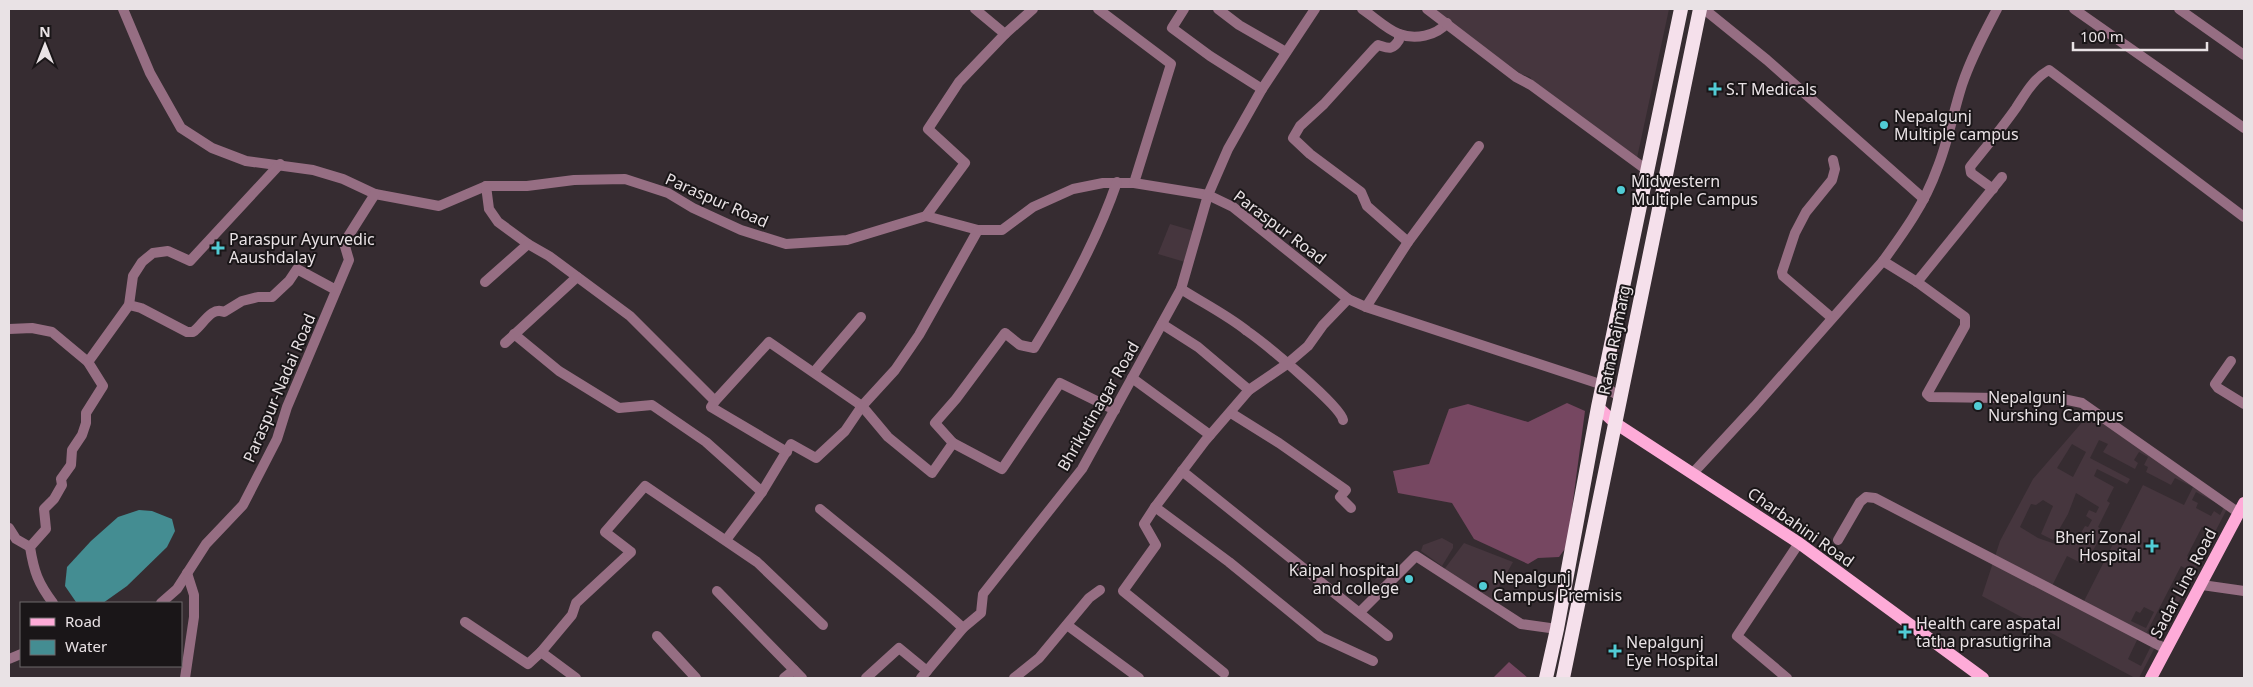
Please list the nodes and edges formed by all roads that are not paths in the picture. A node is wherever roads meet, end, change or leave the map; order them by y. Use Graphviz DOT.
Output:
graph roads {
  1 [pos="123,9"];
  2 [pos="975,9"];
  3 [pos="1033,9"];
  4 [pos="1098,9"];
  5 [pos="1184,9"];
  6 [pos="1218,9"];
  7 [pos="1362,9"];
  8 [pos="1427,9"];
  9 [pos="1681,9"];
  10 [pos="1702,9"];
  11 [pos="1997,9"];
  12 [pos="2074,9"];
  13 [pos="2179,9"];
  14 [pos="1311,10"];
  15 [pos="1447,23"];
  16 [pos="1005,34"];
  17 [pos="1399,34"];
  18 [pos="1286,52"];
  19 [pos="2244,55"];
  20 [pos="1262,89"];
  21 [pos="2244,128"];
  22 [pos="1479,146"];
  23 [pos="1833,160"];
  24 [pos="280,164"];
  25 [pos="1648,170"];
  26 [pos="2002,177"];
  27 [pos="1117,182"];
  28 [pos="1134,183"];
  29 [pos="486,186"];
  30 [pos="1993,189"];
  31 [pos="375,194"];
  32 [pos="1208,195"];
  33 [pos="1924,199"];
  34 [pos="926,216"];
  35 [pos="2244,217"];
  36 [pos="978,230"];
  37 [pos="1408,242"];
  38 [pos="528,244"];
  39 [pos="1883,261"];
  40 [pos="577,277"];
  41 [pos="485,282"];
  42 [pos="1917,282"];
  43 [pos="1182,289"];
  44 [pos="336,290"];
  45 [pos="1348,299"];
  46 [pos="130,305"];
  47 [pos="1366,307"];
  48 [pos="861,318"];
  49 [pos="1832,318"];
  50 [pos="1162,324"];
  51 [pos="9,329"];
  52 [pos="514,334"];
  53 [pos="504,343"];
  54 [pos="2231,361"];
  55 [pos="88,362"];
  56 [pos="1287,364"];
  57 [pos="814,372"];
  58 [pos="1132,378"];
  59 [pos="1603,385"];
  60 [pos="1249,390"];
  61 [pos="1621,398"];
  62 [pos="715,401"];
  63 [pos="2244,404"];
  64 [pos="862,406"];
  65 [pos="1598,407"];
  66 [pos="1115,410"];
  67 [pos="1231,413"];
  68 [pos="1342,420"];
  69 [pos="1616,423"];
  70 [pos="1210,435"];
  71 [pos="953,443"];
  72 [pos="787,452"];
  73 [pos="1182,471"];
  74 [pos="1693,473"];
  75 [pos="762,492"];
  76 [pos="1155,507"];
  77 [pos="1351,508"];
  78 [pos="2241,508"];
  79 [pos="820,509"];
  80 [pos="9,528"];
  81 [pos="726,540"];
  82 [pos="1838,540"];
  83 [pos="1800,543"];
  84 [pos="30,547"];
  85 [pos="187,573"];
  86 [pos="2202,584"];
  87 [pos="1100,590"];
  88 [pos="717,591"];
  89 [pos="2244,591"];
  90 [pos="52,602"];
  91 [pos="162,602"];
  92 [pos="1360,612"];
  93 [pos="465,622"];
  94 [pos="823,625"];
  95 [pos="1066,625"];
  96 [pos="963,628"];
  97 [pos="1557,629"];
  98 [pos="657,636"];
  99 [pos="1388,636"];
  100 [pos="2166,649"];
  101 [pos="541,652"];
  102 [pos="1373,661"];
  103 [pos="1224,672"];
  104 [pos="798,674"];
  105 [pos="924,675"];
  106 [pos="185,678"];
  107 [pos="576,678"];
  108 [pos="696,678"];
  109 [pos="784,678"];
  110 [pos="866,678"];
  111 [pos="1014,678"];
  112 [pos="1139,678"];
  113 [pos="1546,678"];
  114 [pos="1563,678"];
  115 [pos="1787,678"];
  116 [pos="1983,678"];
  117 [pos="2151,678"];
  1 -- 24 [label="street, Paraspur Road"];
  2 -- 16 [label="street"];
  3 -- 16 [label="street"];
  4 -- 28 [label="street"];
  5 -- 20 [label="street"];
  6 -- 18 [label="street"];
  7 -- 17 [label="street"];
  8 -- 15 [label="street"];
  9 -- 25 [label="highway, Ratna Rajmarg"];
  10 -- 33 [label="street"];
  10 -- 61 [label="highway, Ratna Rajmarg"];
  11 -- 33 [label="street"];
  12 -- 21 [label="street"];
  13 -- 19 [label="street"];
  14 -- 18 [label="street, Bhrikutinagar Road"];
  15 -- 17 [label="street"];
  15 -- 25 [label="street"];
  16 -- 34 [label="street"];
  17 -- 37 [label="street"];
  18 -- 20 [label="street, Bhrikutinagar Road"];
  20 -- 32 [label="street, Bhrikutinagar Road"];
  22 -- 37 [label="street"];
  23 -- 49 [label="street"];
  24 -- 31 [label="street, Paraspur Road"];
  24 -- 46 [label="street"];
  25 -- 59 [label="highway, Ratna Rajmarg"];
  26 -- 30 [label="street"];
  27 -- 28 [label="street, Paraspur Road"];
  27 -- 36 [label="street, Paraspur Road"];
  27 -- 71 [label="street"];
  28 -- 32 [label="street, Paraspur Road"];
  29 -- 31 [label="street, Paraspur Road"];
  29 -- 34 [label="street, Paraspur Road"];
  29 -- 38 [label="street"];
  30 -- 35 [label="street"];
  30 -- 42 [label="street"];
  31 -- 44 [label="street, Paraspur-Nadai Road"];
  32 -- 43 [label="street, Bhrikutinagar Road"];
  32 -- 45 [label="street, Paraspur Road"];
  33 -- 39 [label="street"];
  34 -- 36 [label="street, Paraspur Road"];
  36 -- 64 [label="street"];
  37 -- 47 [label="street"];
  38 -- 40 [label="street"];
  38 -- 41 [label="street"];
  39 -- 42 [label="street"];
  39 -- 49 [label="street"];
  40 -- 52 [label="street"];
  40 -- 62 [label="street"];
  42 -- 78 [label="street"];
  43 -- 50 [label="street, Bhrikutinagar Road"];
  43 -- 56 [label="street"];
  44 -- 46 [label="street"];
  44 -- 85 [label="street, Paraspur-Nadai Road"];
  45 -- 47 [label="street, Paraspur Road"];
  45 -- 56 [label="street"];
  46 -- 55 [label="street"];
  47 -- 59 [label="street, Paraspur Road"];
  48 -- 57 [label="street"];
  49 -- 74 [label="street"];
  50 -- 58 [label="street, Bhrikutinagar Road"];
  50 -- 60 [label="street"];
  51 -- 55 [label="street"];
  52 -- 53 [label="street"];
  52 -- 75 [label="street"];
  54 -- 63 [label="street"];
  55 -- 84 [label="street"];
  56 -- 60 [label="street"];
  56 -- 68 [label="street"];
  57 -- 62 [label="street"];
  57 -- 64 [label="street"];
  58 -- 66 [label="street, Bhrikutinagar Road"];
  58 -- 70 [label="street"];
  59 -- 61 [label="street, Paraspur Road"];
  59 -- 65 [label="highway, Ratna Rajmarg"];
  60 -- 67 [label="street"];
  61 -- 69 [label="highway, Ratna Rajmarg"];
  62 -- 72 [label="street"];
  64 -- 71 [label="street"];
  64 -- 72 [label="street"];
  65 -- 69 [label="main road, Charbahini Road"];
  65 -- 97 [label="highway, Ratna Rajmarg"];
  66 -- 71 [label="street"];
  66 -- 96 [label="street, Bhrikutinagar Road"];
  67 -- 70 [label="street"];
  67 -- 77 [label="street"];
  69 -- 74 [label="main road, Charbahini Road"];
  69 -- 114 [label="highway, Ratna Rajmarg"];
  70 -- 73 [label="street"];
  72 -- 75 [label="street"];
  73 -- 76 [label="street"];
  73 -- 92 [label="street"];
  74 -- 83 [label="main road, Charbahini Road"];
  75 -- 81 [label="street"];
  76 -- 102 [label="street"];
  76 -- 103 [label="street"];
  78 -- 86 [label="main road, Sadar Line Road"];
  79 -- 96 [label="street"];
  80 -- 84 [label="street"];
  81 -- 94 [label="street"];
  81 -- 101 [label="street"];
  82 -- 100 [label="street"];
  83 -- 115 [label="street"];
  83 -- 116 [label="main road, Charbahini Road"];
  84 -- 90 [label="street"];
  85 -- 91 [label="street, Paraspur-Nadai Road"];
  85 -- 106 [label="street"];
  86 -- 89 [label="street"];
  86 -- 100 [label="main road, Sadar Line Road"];
  87 -- 95 [label="street"];
  88 -- 104 [label="street"];
  92 -- 97 [label="street"];
  92 -- 99 [label="street"];
  93 -- 101 [label="street"];
  95 -- 111 [label="street"];
  95 -- 112 [label="street"];
  96 -- 105 [label="street, Bhrikutinagar Road"];
  97 -- 113 [label="highway, Ratna Rajmarg"];
  98 -- 108 [label="street"];
  100 -- 117 [label="main road, Sadar Line Road"];
  101 -- 107 [label="street"];
  104 -- 109 [label="street"];
  105 -- 110 [label="street"];
}
